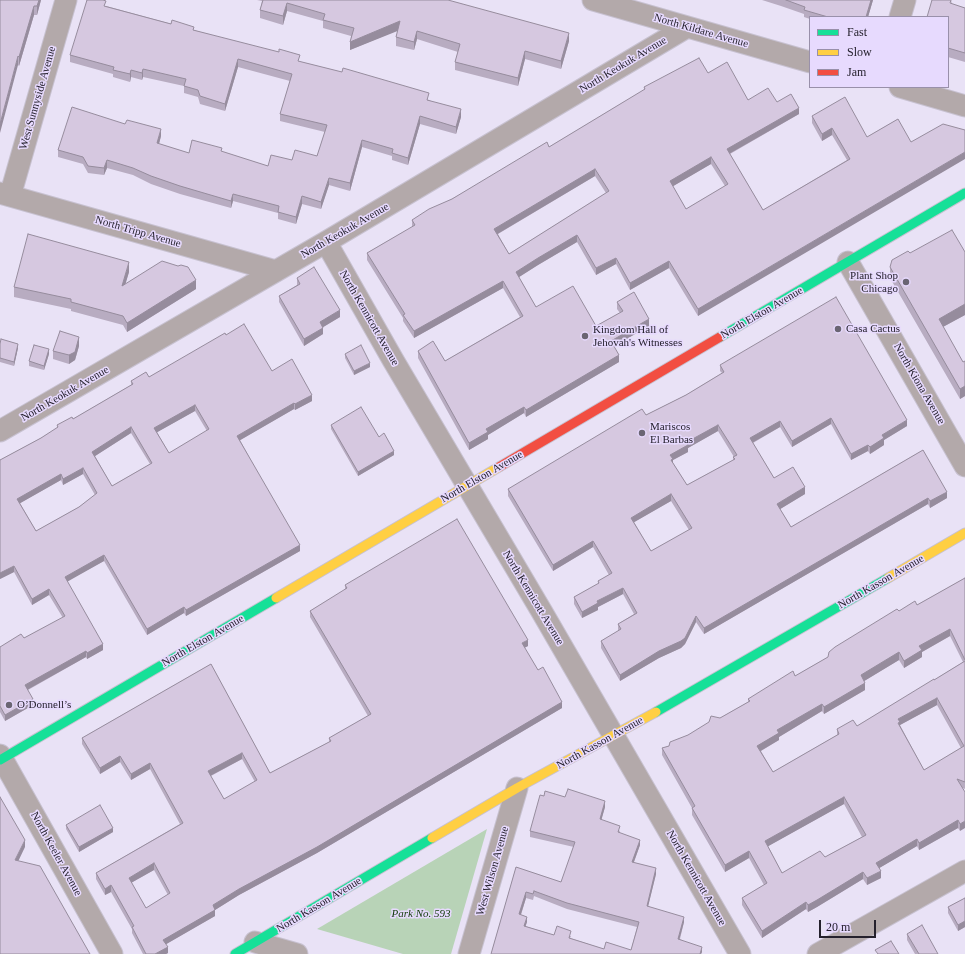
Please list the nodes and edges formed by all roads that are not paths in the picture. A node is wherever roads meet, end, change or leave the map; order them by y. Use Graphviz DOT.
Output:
graph roads {
  1 [pos="66,0"];
  2 [pos="593,0"];
  3 [pos="905,0"];
  4 [pos="900,16"];
  5 [pos="687,27"];
  6 [pos="809,62"];
  7 [pos="903,88"];
  8 [pos="965,106"];
  9 [pos="965,193"];
  10 [pos="5,195"];
  11 [pos="326,242"];
  12 [pos="848,262"];
  13 [pos="276,271"];
  14 [pos="0,431"];
  15 [pos="965,466"];
  16 [pos="467,486"];
  17 [pos="965,533"];
  18 [pos="614,736"];
  19 [pos="1,758"];
  20 [pos="517,788"];
  21 [pos="965,871"];
  22 [pos="255,942"];
  23 [pos="112,954"];
  24 [pos="235,954"];
  25 [pos="297,954"];
  26 [pos="469,954"];
  27 [pos="740,954"];
  28 [pos="818,954"];
  1 -- 10 [label="street, West Sunnyside Avenue"];
  2 -- 5 [label="street, North Kildare Avenue"];
  3 -- 4 [label="street"];
  5 -- 6 [label="street, North Kildare Avenue"];
  5 -- 11 [label="street, North Keokuk Avenue"];
  7 -- 8 [label="street"];
  9 -- 12 [label="main road, North Elston Avenue"];
  10 -- 13 [label="street, North Tripp Avenue"];
  11 -- 13 [label="street, North Keokuk Avenue"];
  11 -- 16 [label="street, North Kennicott Avenue"];
  12 -- 15 [label="street, North Kiona Avenue"];
  12 -- 16 [label="main road, North Elston Avenue"];
  13 -- 14 [label="street, North Keokuk Avenue"];
  16 -- 18 [label="street, North Kennicott Avenue"];
  16 -- 19 [label="main road, North Elston Avenue"];
  17 -- 18 [label="main road, North Kasson Avenue"];
  18 -- 20 [label="main road, North Kasson Avenue"];
  18 -- 27 [label="street, North Kennicott Avenue"];
  19 -- 23 [label="street, North Keeler Avenue"];
  20 -- 22 [label="main road, North Kasson Avenue"];
  20 -- 26 [label="street, West Wilson Avenue"];
  21 -- 28 [label="street"];
  22 -- 24 [label="main road, North Kasson Avenue"];
  22 -- 25 [label="street"];
}
